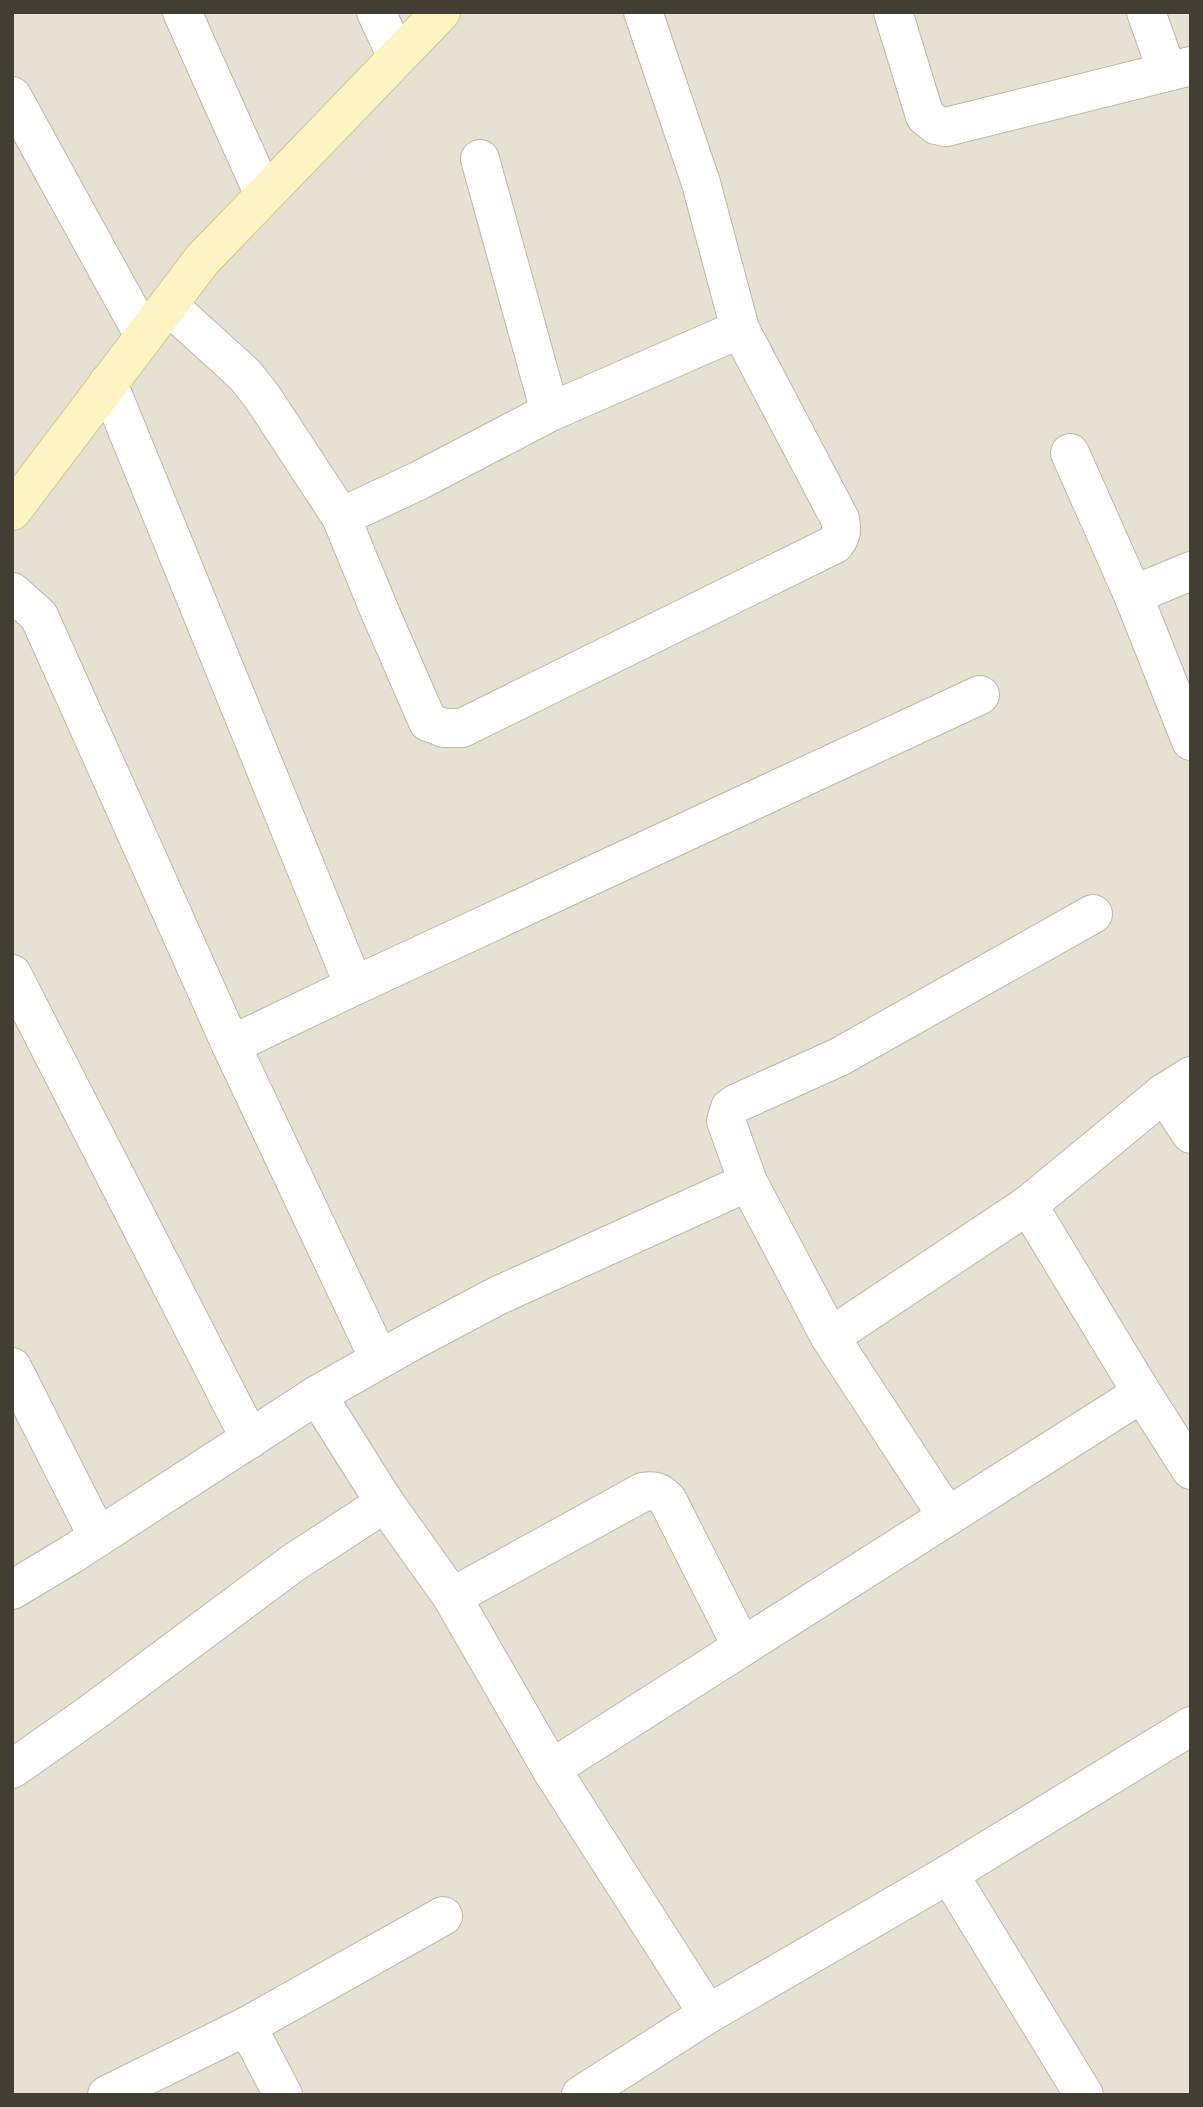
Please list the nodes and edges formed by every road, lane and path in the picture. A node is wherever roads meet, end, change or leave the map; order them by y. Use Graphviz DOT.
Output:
graph roads {
  1 [pos="182,12"];
  2 [pos="376,12"];
  3 [pos="440,12"];
  4 [pos="643,12"];
  5 [pos="893,12"];
  6 [pos="1146,12"];
  7 [pos="397,57"];
  8 [pos="1179,68"];
  9 [pos="12,96"];
  10 [pos="480,159"];
  11 [pos="264,195"];
  12 [pos="168,305"];
  13 [pos="740,329"];
  14 [pos="144,336"];
  15 [pos="108,383"];
  16 [pos="550,412"];
  17 [pos="1070,453"];
  18 [pos="12,511"];
  19 [pos="341,517"];
  20 [pos="1191,572"];
  21 [pos="12,592"];
  22 [pos="1133,595"];
  23 [pos="980,695"];
  24 [pos="1191,741"];
  25 [pos="1093,914"];
  26 [pos="12,974"];
  27 [pos="354,986"];
  28 [pos="231,1045"];
  29 [pos="1177,1084"];
  30 [pos="1191,1134"];
  31 [pos="748,1182"];
  32 [pos="1028,1205"];
  33 [pos="830,1337"];
  34 [pos="379,1360"];
  35 [pos="12,1367"];
  36 [pos="1142,1393"];
  37 [pos="317,1395"];
  38 [pos="250,1438"];
  39 [pos="1191,1470"];
  40 [pos="385,1503"];
  41 [pos="947,1516"];
  42 [pos="97,1537"];
  43 [pos="12,1590"];
  44 [pos="452,1597"];
  45 [pos="742,1647"];
  46 [pos="1191,1726"];
  47 [pos="12,1769"];
  48 [pos="551,1769"];
  49 [pos="949,1874"];
  50 [pos="443,1916"];
  51 [pos="708,2014"];
  52 [pos="247,2026"];
  53 [pos="107,2095"];
  54 [pos="283,2095"];
  55 [pos="581,2095"];
  56 [pos="1084,2095"];
  1 -- 11 [label="street"];
  2 -- 7 [label="street"];
  3 -- 7 [label="street"];
  4 -- 13 [label="street"];
  5 -- 8 [label="street"];
  6 -- 8 [label="street"];
  7 -- 11 [label="street"];
  9 -- 14 [label="street"];
  10 -- 16 [label="street"];
  11 -- 12 [label="street"];
  12 -- 14 [label="street"];
  12 -- 19 [label="street"];
  13 -- 16 [label="street"];
  13 -- 19 [label="street"];
  14 -- 15 [label="street"];
  15 -- 18 [label="street"];
  15 -- 27 [label="street"];
  16 -- 19 [label="street"];
  17 -- 22 [label="street"];
  20 -- 22 [label="street"];
  21 -- 28 [label="street"];
  22 -- 24 [label="street"];
  23 -- 27 [label="street"];
  25 -- 31 [label="street"];
  26 -- 38 [label="street"];
  27 -- 28 [label="street"];
  28 -- 34 [label="street"];
  29 -- 30 [label="street"];
  29 -- 32 [label="street"];
  31 -- 33 [label="street"];
  31 -- 34 [label="street"];
  32 -- 33 [label="street"];
  32 -- 36 [label="street"];
  33 -- 41 [label="street"];
  34 -- 37 [label="street"];
  35 -- 42 [label="street"];
  36 -- 39 [label="street"];
  36 -- 41 [label="street"];
  37 -- 38 [label="street"];
  37 -- 40 [label="street"];
  38 -- 42 [label="street"];
  40 -- 44 [label="street"];
  40 -- 47 [label="street"];
  41 -- 45 [label="street"];
  42 -- 43 [label="street"];
  44 -- 45 [label="street"];
  44 -- 48 [label="street"];
  45 -- 48 [label="street"];
  46 -- 49 [label="street"];
  48 -- 51 [label="street"];
  49 -- 51 [label="street"];
  49 -- 56 [label="street"];
  50 -- 52 [label="street"];
  51 -- 55 [label="street"];
  52 -- 53 [label="street"];
  52 -- 54 [label="street"];
}
